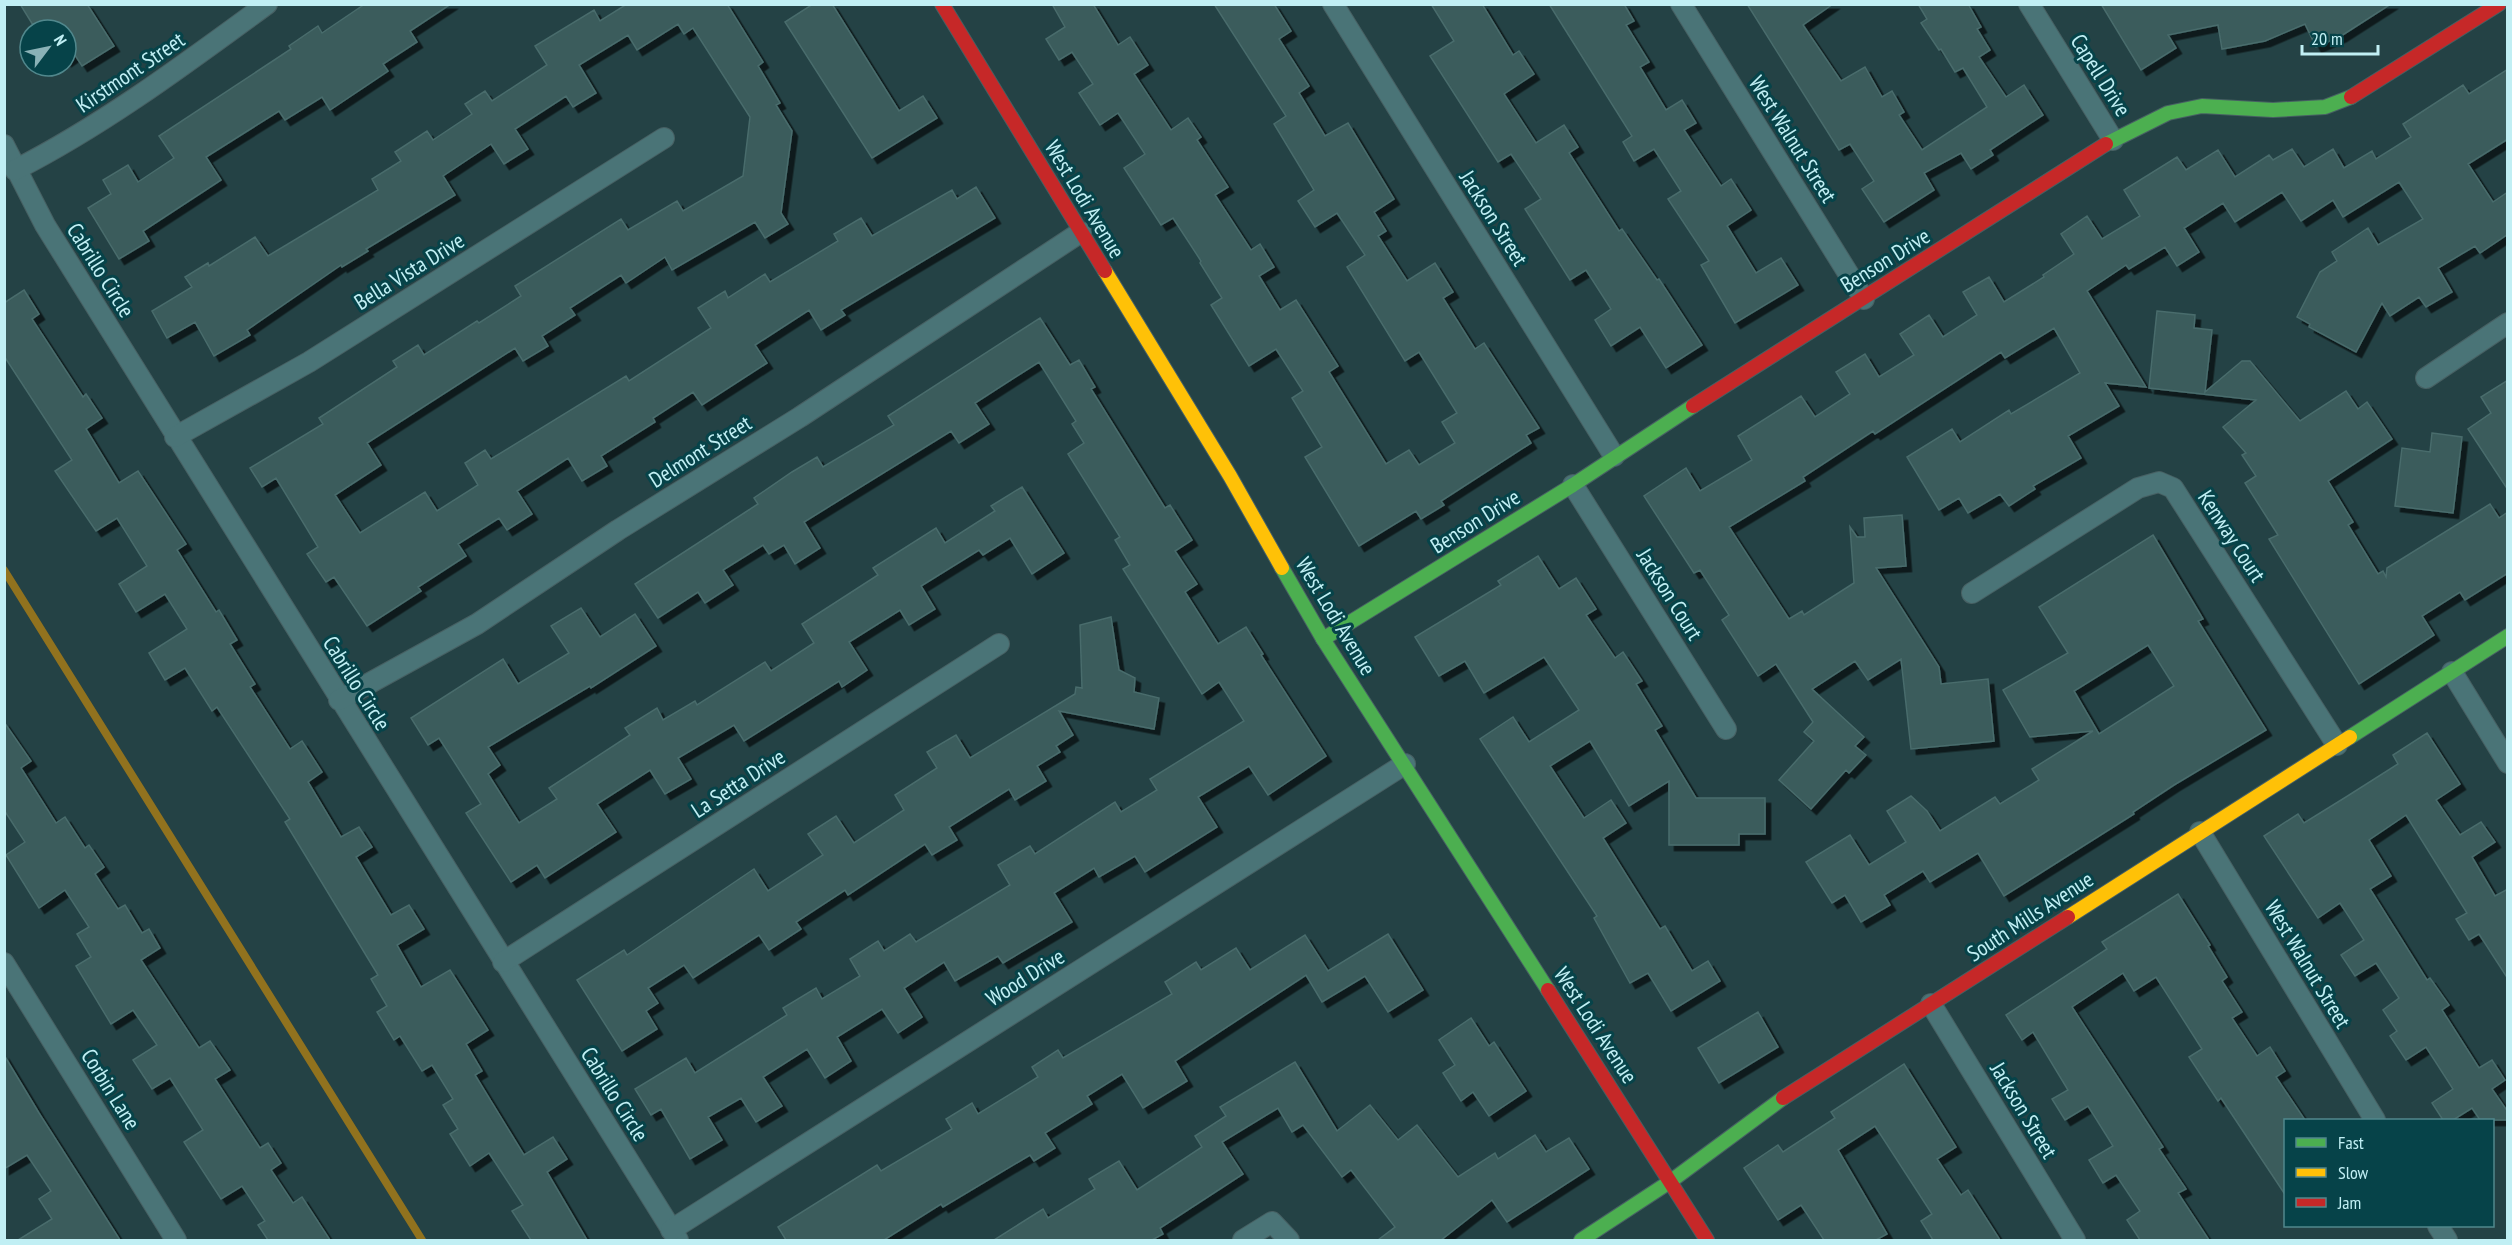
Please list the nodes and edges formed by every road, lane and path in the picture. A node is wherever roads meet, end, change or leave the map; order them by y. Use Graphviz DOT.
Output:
graph roads {
  1 [pos="267,4"];
  2 [pos="942,4"];
  3 [pos="1333,4"];
  4 [pos="1681,4"];
  5 [pos="2029,4"];
  6 [pos="2499,4"];
  7 [pos="664,138"];
  8 [pos="2113,140"];
  9 [pos="4,145"];
  10 [pos="15,170"];
  11 [pos="1081,232"];
  12 [pos="1864,299"];
  13 [pos="2508,323"];
  14 [pos="2426,378"];
  15 [pos="176,437"];
  16 [pos="1614,456"];
  17 [pos="1573,485"];
  18 [pos="1972,593"];
  19 [pos="2508,636"];
  20 [pos="1323,639"];
  21 [pos="999,644"];
  22 [pos="2452,672"];
  23 [pos="339,700"];
  24 [pos="1726,729"];
  25 [pos="2337,745"];
  26 [pos="2508,763"];
  27 [pos="1406,764"];
  28 [pos="2200,832"];
  29 [pos="503,962"];
  30 [pos="4,963"];
  31 [pos="1931,1004"];
  32 [pos="2374,1119"];
  33 [pos="1671,1181"];
  34 [pos="2439,1227"];
  35 [pos="674,1235"];
  36 [pos="176,1240"];
  37 [pos="1243,1240"];
  38 [pos="1289,1240"];
  39 [pos="1581,1240"];
  40 [pos="1707,1240"];
  41 [pos="2075,1240"];
  42 [pos="2447,1240"];
  1 -- 10 [label="street, Kirstmont Street"];
  2 -- 11 [label="street, West Lodi Avenue"];
  3 -- 16 [label="street, Jackson Street"];
  4 -- 12 [label="street, West Walnut Street"];
  5 -- 8 [label="street, Capell Drive"];
  6 -- 8 [label="street, Benson Drive"];
  7 -- 15 [label="street, Bella Vista Drive"];
  8 -- 12 [label="street, Benson Drive"];
  9 -- 10 [label="street, Cabrillo Circle"];
  10 -- 15 [label="street, Cabrillo Circle"];
  11 -- 20 [label="street, West Lodi Avenue"];
  11 -- 23 [label="street, Delmont Street"];
  12 -- 16 [label="street, Benson Drive"];
  13 -- 14 [label="street"];
  15 -- 23 [label="street, Cabrillo Circle"];
  16 -- 17 [label="street, Benson Drive"];
  17 -- 20 [label="street, Benson Drive"];
  17 -- 24 [label="street, Jackson Court"];
  18 -- 25 [label="street, Kenway Court"];
  19 -- 22 [label="street, South Mills Avenue"];
  20 -- 27 [label="street, West Lodi Avenue"];
  21 -- 29 [label="street, La Setta Drive"];
  22 -- 25 [label="street, South Mills Avenue"];
  22 -- 26 [label="street"];
  23 -- 29 [label="street, Cabrillo Circle"];
  25 -- 28 [label="street, South Mills Avenue"];
  27 -- 33 [label="street, West Lodi Avenue"];
  27 -- 35 [label="street, Wood Drive"];
  28 -- 31 [label="street, South Mills Avenue"];
  28 -- 32 [label="street, West Walnut Street"];
  29 -- 35 [label="street, Cabrillo Circle"];
  30 -- 36 [label="street, Corbin Lane"];
  31 -- 33 [label="street, South Mills Avenue"];
  31 -- 41 [label="street, Jackson Street"];
  33 -- 39 [label="street, South Mills Avenue"];
  33 -- 40 [label="street, West Lodi Avenue"];
  34 -- 42 [label="street"];
  37 -- 38 [label="street"];
}
